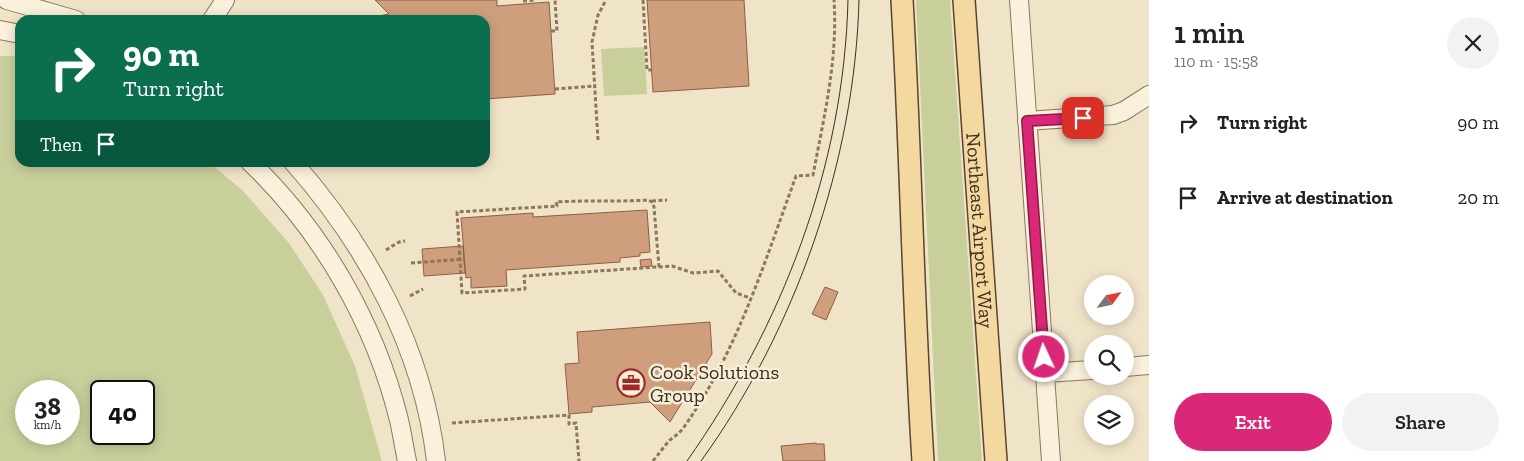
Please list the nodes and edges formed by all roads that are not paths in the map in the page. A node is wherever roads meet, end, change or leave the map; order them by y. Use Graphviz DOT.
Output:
graph roads {
  1 [pos="7,0"];
  2 [pos="224,0"];
  3 [pos="902,0"];
  4 [pos="964,0"];
  5 [pos="1019,0"];
  6 [pos="59,15"];
  7 [pos="215,15"];
  8 [pos="0,30"];
  9 [pos="15,33"];
  10 [pos="1149,95"];
  11 [pos="1027,121"];
  12 [pos="255,167"];
  13 [pos="297,167"];
  14 [pos="1149,366"];
  15 [pos="1134,367"];
  16 [pos="1084,371"];
  17 [pos="1045,373"];
  18 [pos="407,461"];
  19 [pos="436,461"];
  20 [pos="923,461"];
  21 [pos="996,461"];
  22 [pos="1051,461"];
  1 -- 6 [label="street"];
  2 -- 7 [label="street"];
  3 -- 20 [label="main road"];
  4 -- 21 [label="main road, Northeast Airport Way"];
  5 -- 11 [label="street"];
  8 -- 9 [label="street"];
  10 -- 11 [label="street"];
  11 -- 17 [label="street"];
  12 -- 18 [label="street"];
  13 -- 19 [label="street"];
  14 -- 15 [label="street"];
  16 -- 17 [label="street"];
  17 -- 22 [label="street"];
}
